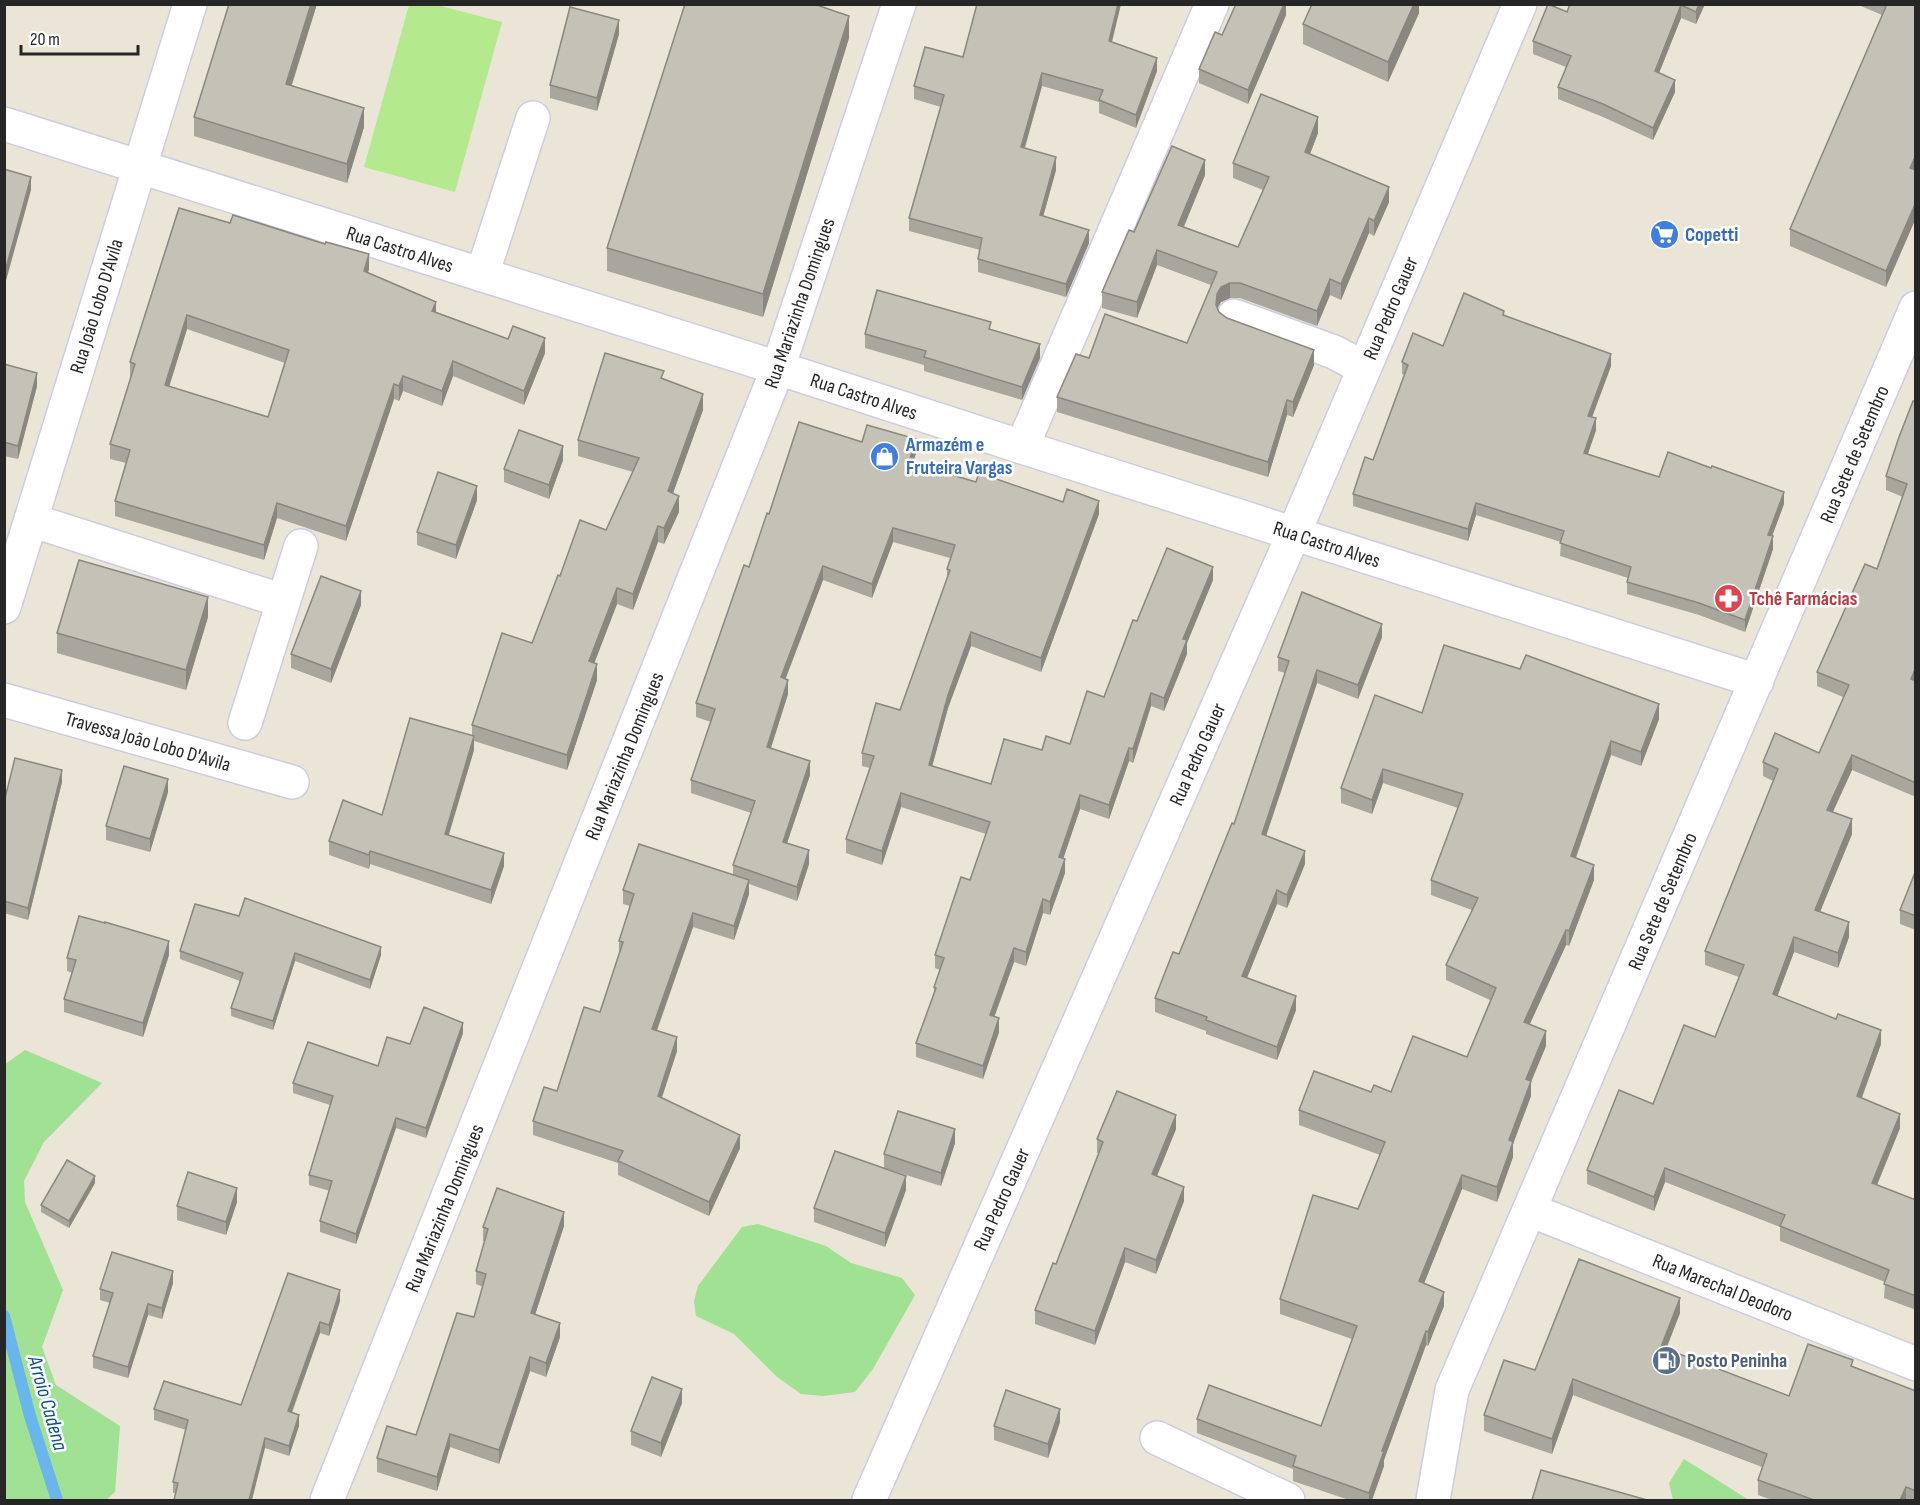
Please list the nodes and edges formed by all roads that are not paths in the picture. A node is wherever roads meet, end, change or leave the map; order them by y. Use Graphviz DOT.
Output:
graph roads {
  1 [pos="190,4"];
  2 [pos="899,4"];
  3 [pos="1212,4"];
  4 [pos="1520,4"];
  5 [pos="533,118"];
  6 [pos="4,124"];
  7 [pos="139,166"];
  8 [pos="482,275"];
  9 [pos="1916,308"];
  10 [pos="1234,316"];
  11 [pos="778,368"];
  12 [pos="1364,368"];
  13 [pos="1022,447"];
  14 [pos="31,520"];
  15 [pos="1294,533"];
  16 [pos="301,546"];
  17 [pos="283,601"];
  18 [pos="4,608"];
  19 [pos="1757,681"];
  20 [pos="4,700"];
  21 [pos="245,723"];
  22 [pos="292,782"];
  23 [pos="1530,1210"];
  24 [pos="1916,1364"];
  25 [pos="1156,1438"];
  26 [pos="327,1500"];
  27 [pos="869,1500"];
  28 [pos="1288,1500"];
  29 [pos="1433,1500"];
  1 -- 7 [label="street, Rua João Lobo D'Avila"];
  2 -- 11 [label="street, Rua Mariazinha Domingues"];
  3 -- 13 [label="street"];
  4 -- 12 [label="street, Rua Pedro Gauer"];
  5 -- 8 [label="street"];
  6 -- 7 [label="street, Rua Castro Alves"];
  7 -- 8 [label="street, Rua Castro Alves"];
  7 -- 14 [label="street, Rua João Lobo D'Avila"];
  8 -- 11 [label="street, Rua Castro Alves"];
  9 -- 19 [label="street, Rua Sete de Setembro"];
  10 -- 12 [label="street"];
  11 -- 13 [label="street, Rua Castro Alves"];
  11 -- 26 [label="street, Rua Mariazinha Domingues"];
  12 -- 15 [label="street, Rua Pedro Gauer"];
  13 -- 15 [label="street, Rua Castro Alves"];
  14 -- 17 [label="street"];
  14 -- 18 [label="street, Rua João Lobo D'Avila"];
  15 -- 19 [label="street, Rua Castro Alves"];
  15 -- 27 [label="street, Rua Pedro Gauer"];
  16 -- 17 [label="street"];
  17 -- 21 [label="street"];
  19 -- 23 [label="street, Rua Sete de Setembro"];
  20 -- 22 [label="street, Travessa João Lobo D'Avila"];
  23 -- 24 [label="street, Rua Marechal Deodoro"];
  23 -- 29 [label="street, Rua Sete de Setembro"];
  25 -- 28 [label="street"];
}
